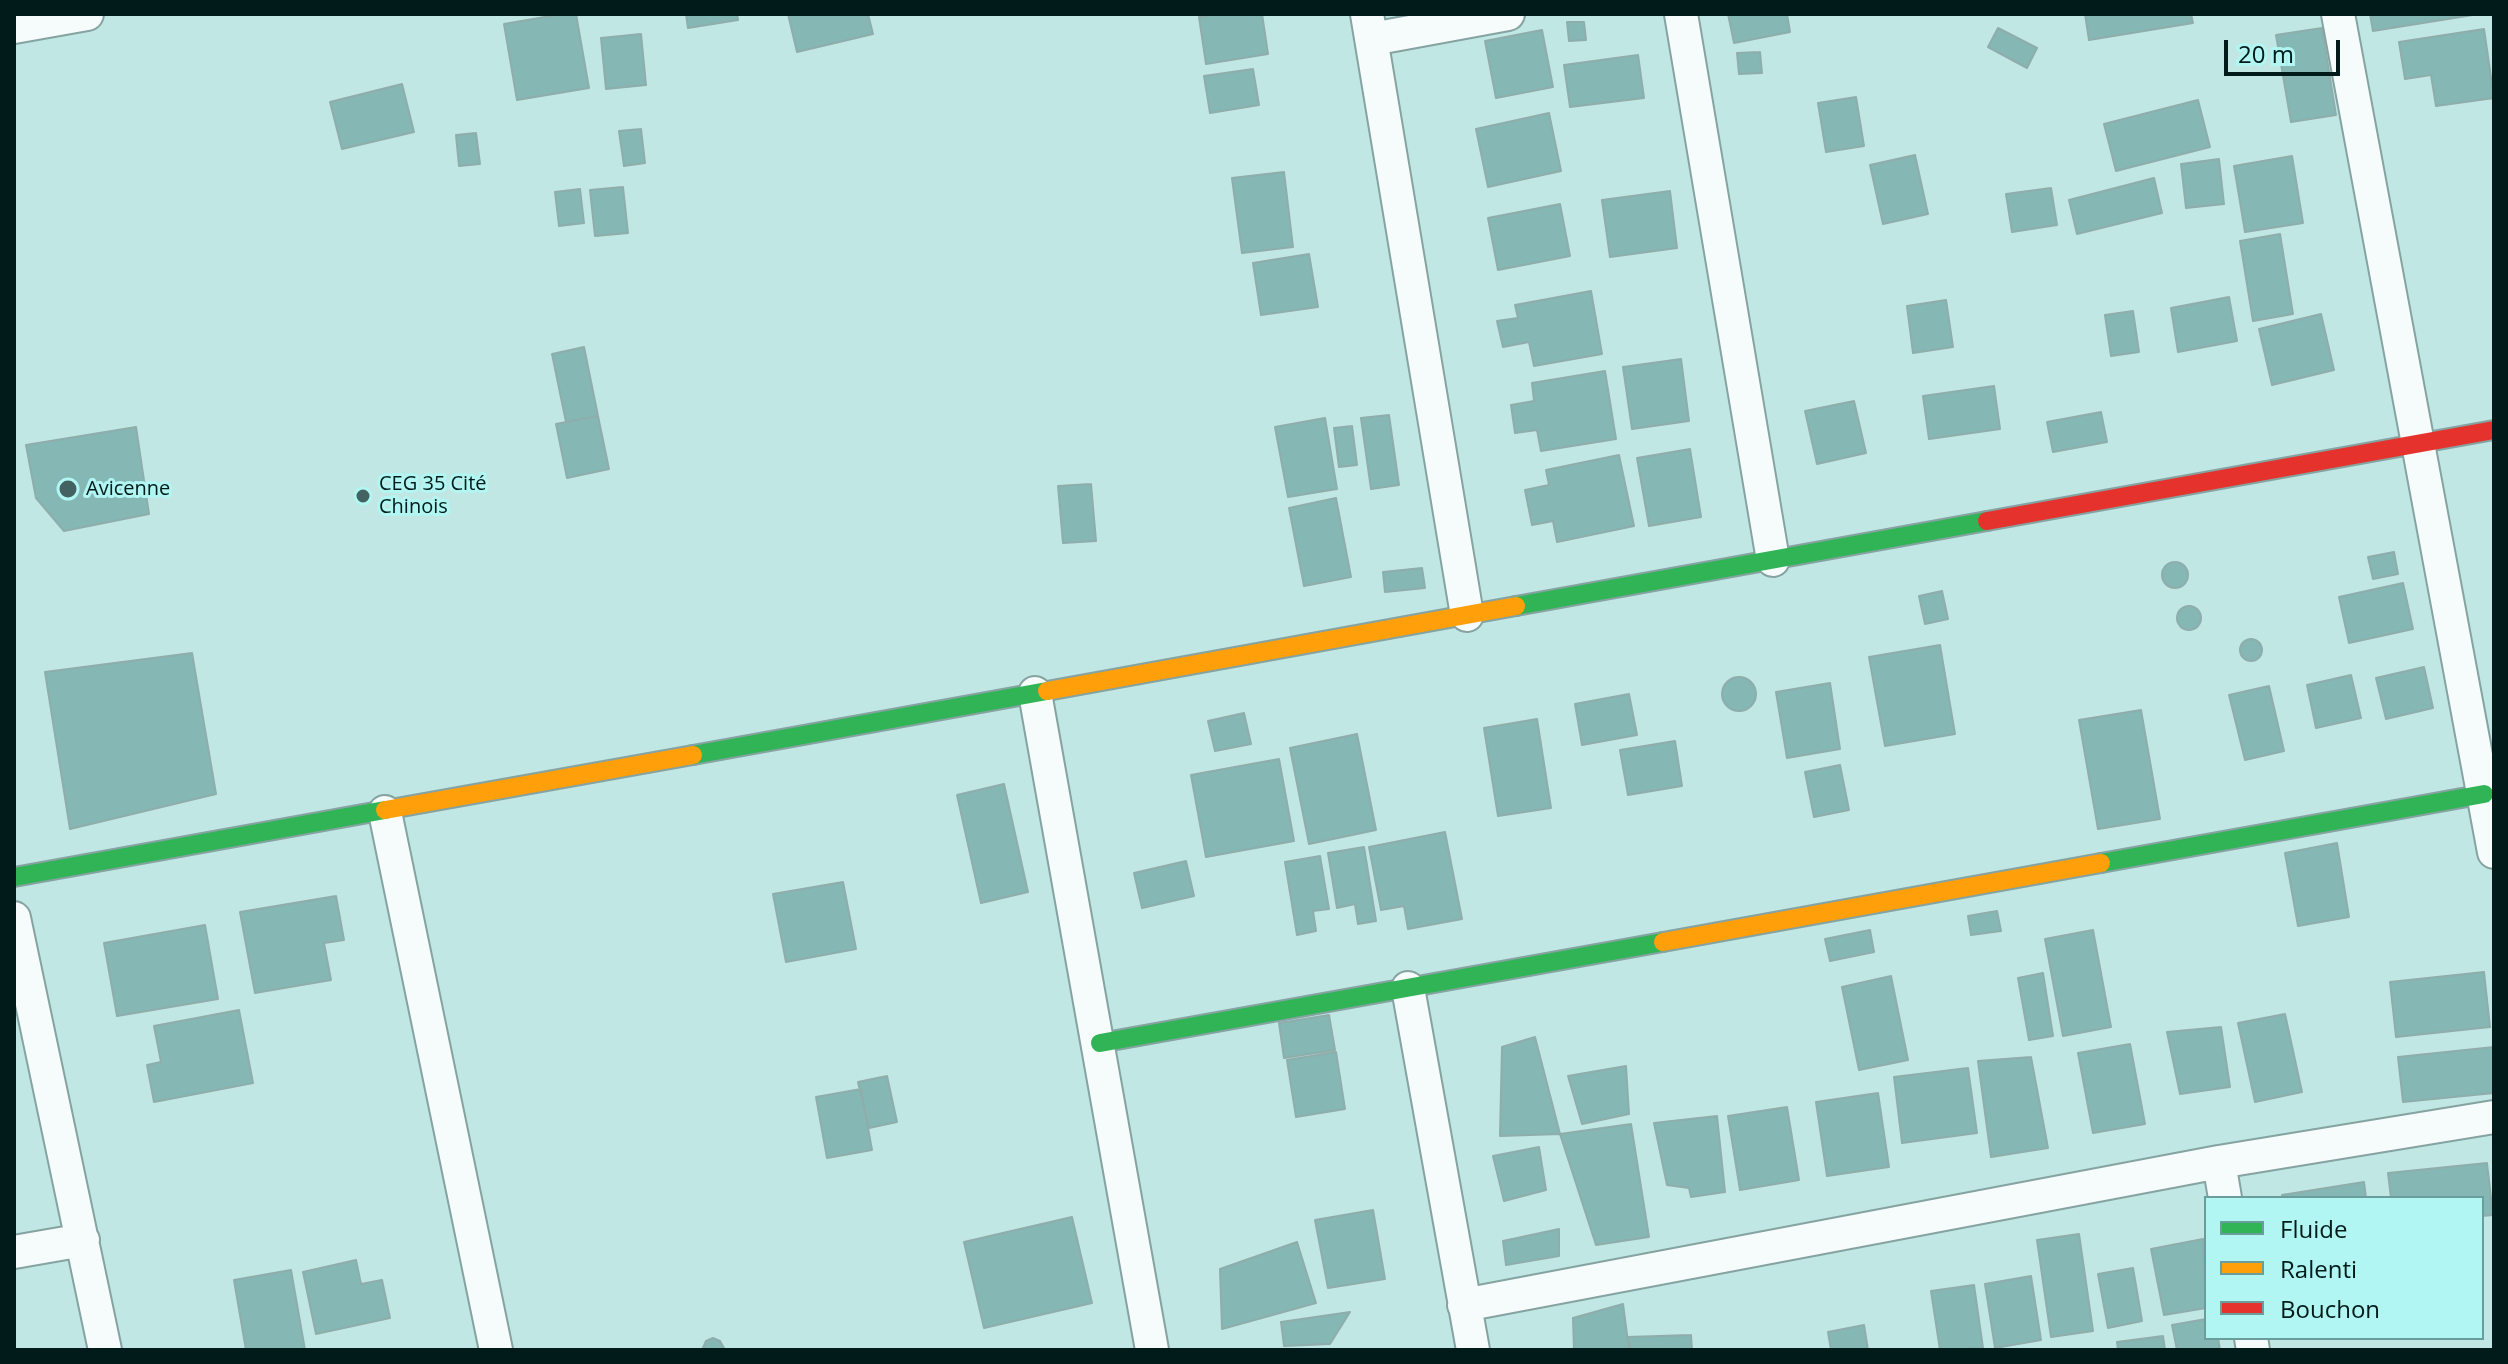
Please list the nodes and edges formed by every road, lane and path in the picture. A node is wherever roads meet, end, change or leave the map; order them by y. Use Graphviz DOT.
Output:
graph roads {
  1 [pos="87,14"];
  2 [pos="1508,14"];
  3 [pos="1681,14"];
  4 [pos="2338,14"];
  5 [pos="1369,26"];
  6 [pos="14,27"];
  7 [pos="2494,430"];
  8 [pos="2419,443"];
  9 [pos="1773,560"];
  10 [pos="1467,615"];
  11 [pos="1035,693"];
  12 [pos="2484,794"];
  13 [pos="385,812"];
  14 [pos="2494,852"];
  15 [pos="14,877"];
  16 [pos="14,918"];
  17 [pos="1408,988"];
  18 [pos="1100,1043"];
  19 [pos="2494,1117"];
  20 [pos="2219,1162"];
  21 [pos="2225,1196"];
  22 [pos="83,1240"];
  23 [pos="14,1252"];
  24 [pos="1464,1305"];
  25 [pos="105,1350"];
  26 [pos="496,1350"];
  27 [pos="1152,1350"];
  28 [pos="1473,1350"];
  1 -- 6 [label="street"];
  2 -- 5 [label="street"];
  3 -- 9 [label="street"];
  4 -- 8 [label="street"];
  5 -- 10 [label="street"];
  7 -- 8 [label="street"];
  8 -- 9 [label="street"];
  8 -- 12 [label="street"];
  9 -- 10 [label="street"];
  10 -- 11 [label="street"];
  11 -- 13 [label="street"];
  11 -- 18 [label="street"];
  12 -- 14 [label="street"];
  12 -- 17 [label="street"];
  13 -- 15 [label="street"];
  13 -- 26 [label="street"];
  16 -- 22 [label="street"];
  17 -- 18 [label="street"];
  17 -- 24 [label="street"];
  18 -- 27 [label="street"];
  19 -- 20 [label="street"];
  20 -- 21 [label="street"];
  20 -- 24 [label="street"];
  22 -- 23 [label="street"];
  22 -- 25 [label="street"];
  24 -- 28 [label="street"];
}
